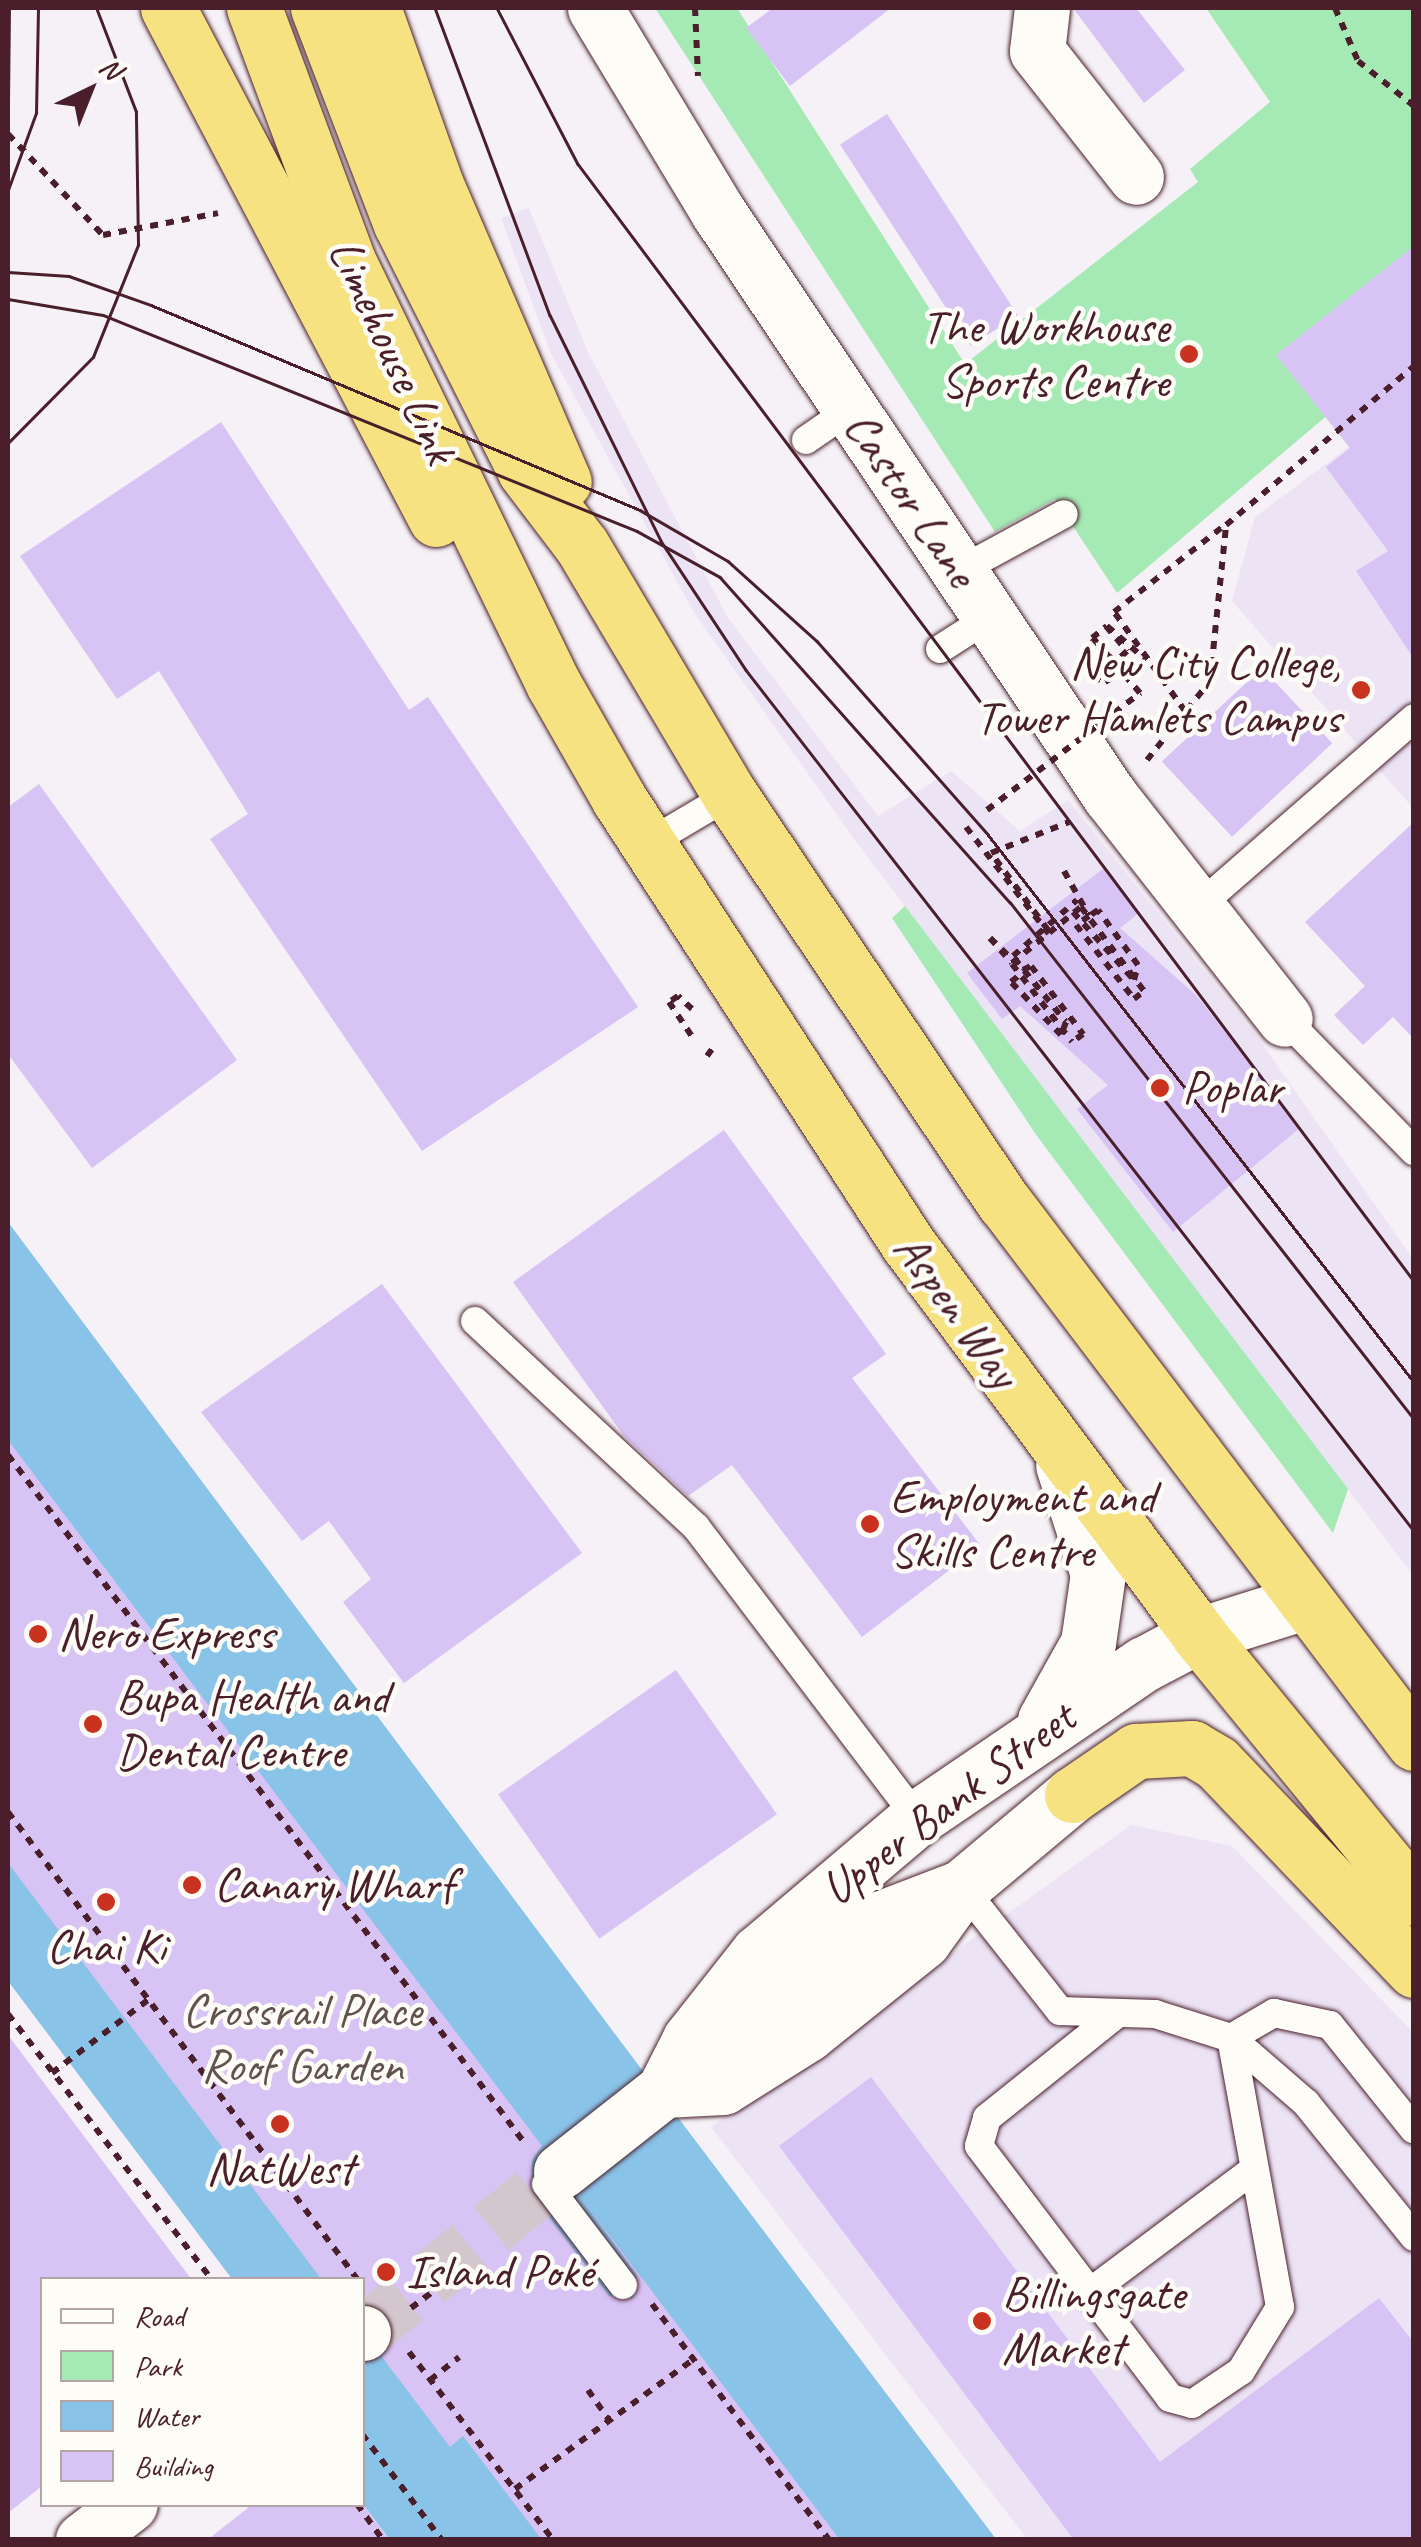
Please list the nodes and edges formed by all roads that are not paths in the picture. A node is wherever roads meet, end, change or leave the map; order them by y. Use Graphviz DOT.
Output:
graph roads {
  1 [pos="168,8"];
  2 [pos="254,8"];
  3 [pos="318,8"];
  4 [pos="372,8"];
  5 [pos="595,8"];
  6 [pos="1042,8"];
  7 [pos="1136,178"];
  8 [pos="851,409"];
  9 [pos="806,440"];
  10 [pos="1064,514"];
  11 [pos="582,546"];
  12 [pos="959,571"];
  13 [pos="990,617"];
  14 [pos="940,648"];
  15 [pos="554,685"];
  16 [pos="1414,718"];
  17 [pos="730,795"];
  18 [pos="648,844"];
  19 [pos="1192,912"];
  20 [pos="1285,1019"];
  21 [pos="1414,1151"];
  22 [pos="476,1321"];
  23 [pos="1042,1427"];
  24 [pos="1301,1603"];
  25 [pos="1198,1635"];
  26 [pos="1037,1731"];
  27 [pos="1414,1742"];
  28 [pos="1072,1794"];
  29 [pos="916,1818"];
  30 [pos="974,1877"];
  31 [pos="1414,1898"];
  32 [pos="1414,1970"];
  33 [pos="1118,2012"];
  34 [pos="1231,2038"];
  35 [pos="678,2090"];
  36 [pos="1414,2130"];
  37 [pos="548,2170"];
  38 [pos="1253,2170"];
  39 [pos="1414,2236"];
  40 [pos="631,2285"];
  41 [pos="1090,2292"];
  42 [pos="126,2507"];
  43 [pos="83,2540"];
  1 -- 15 [label="highway"];
  2 -- 15 [label="highway, Limehouse Link"];
  3 -- 11 [label="highway, Limehouse Link"];
  4 -- 11 [label="highway"];
  5 -- 8 [label="street, Castor Lane"];
  6 -- 7 [label="street"];
  8 -- 9 [label="lane"];
  8 -- 12 [label="street, Castor Lane"];
  10 -- 12 [label="lane"];
  11 -- 17 [label="highway"];
  12 -- 13 [label="street, Castor Lane"];
  13 -- 14 [label="lane"];
  13 -- 19 [label="street, Castor Lane"];
  15 -- 18 [label="highway, Aspen Way"];
  16 -- 19 [label="lane"];
  17 -- 18 [label="lane"];
  17 -- 24 [label="highway"];
  18 -- 23 [label="highway, Aspen Way"];
  19 -- 20 [label="street, Castor Lane"];
  20 -- 21 [label="lane, Castor Lane"];
  22 -- 29 [label="lane"];
  23 -- 25 [label="highway, Aspen Way"];
  23 -- 26 [label="street"];
  24 -- 25 [label="street, Upper Bank Street"];
  24 -- 27 [label="highway"];
  25 -- 26 [label="street, Upper Bank Street"];
  25 -- 31 [label="highway, Aspen Way"];
  26 -- 29 [label="street, Upper Bank Street"];
  28 -- 30 [label="street"];
  28 -- 32 [label="highway"];
  29 -- 30 [label="street"];
  29 -- 35 [label="street, Upper Bank Street"];
  30 -- 33 [label="lane"];
  30 -- 35 [label="street"];
  33 -- 34 [label="lane"];
  33 -- 41 [label="lane"];
  34 -- 36 [label="lane"];
  34 -- 38 [label="lane"];
  34 -- 39 [label="lane"];
  35 -- 37 [label="street"];
  37 -- 40 [label="lane"];
  38 -- 41 [label="lane"];
  38 -- 41 [label="lane"];
  42 -- 43 [label="street"];
}
